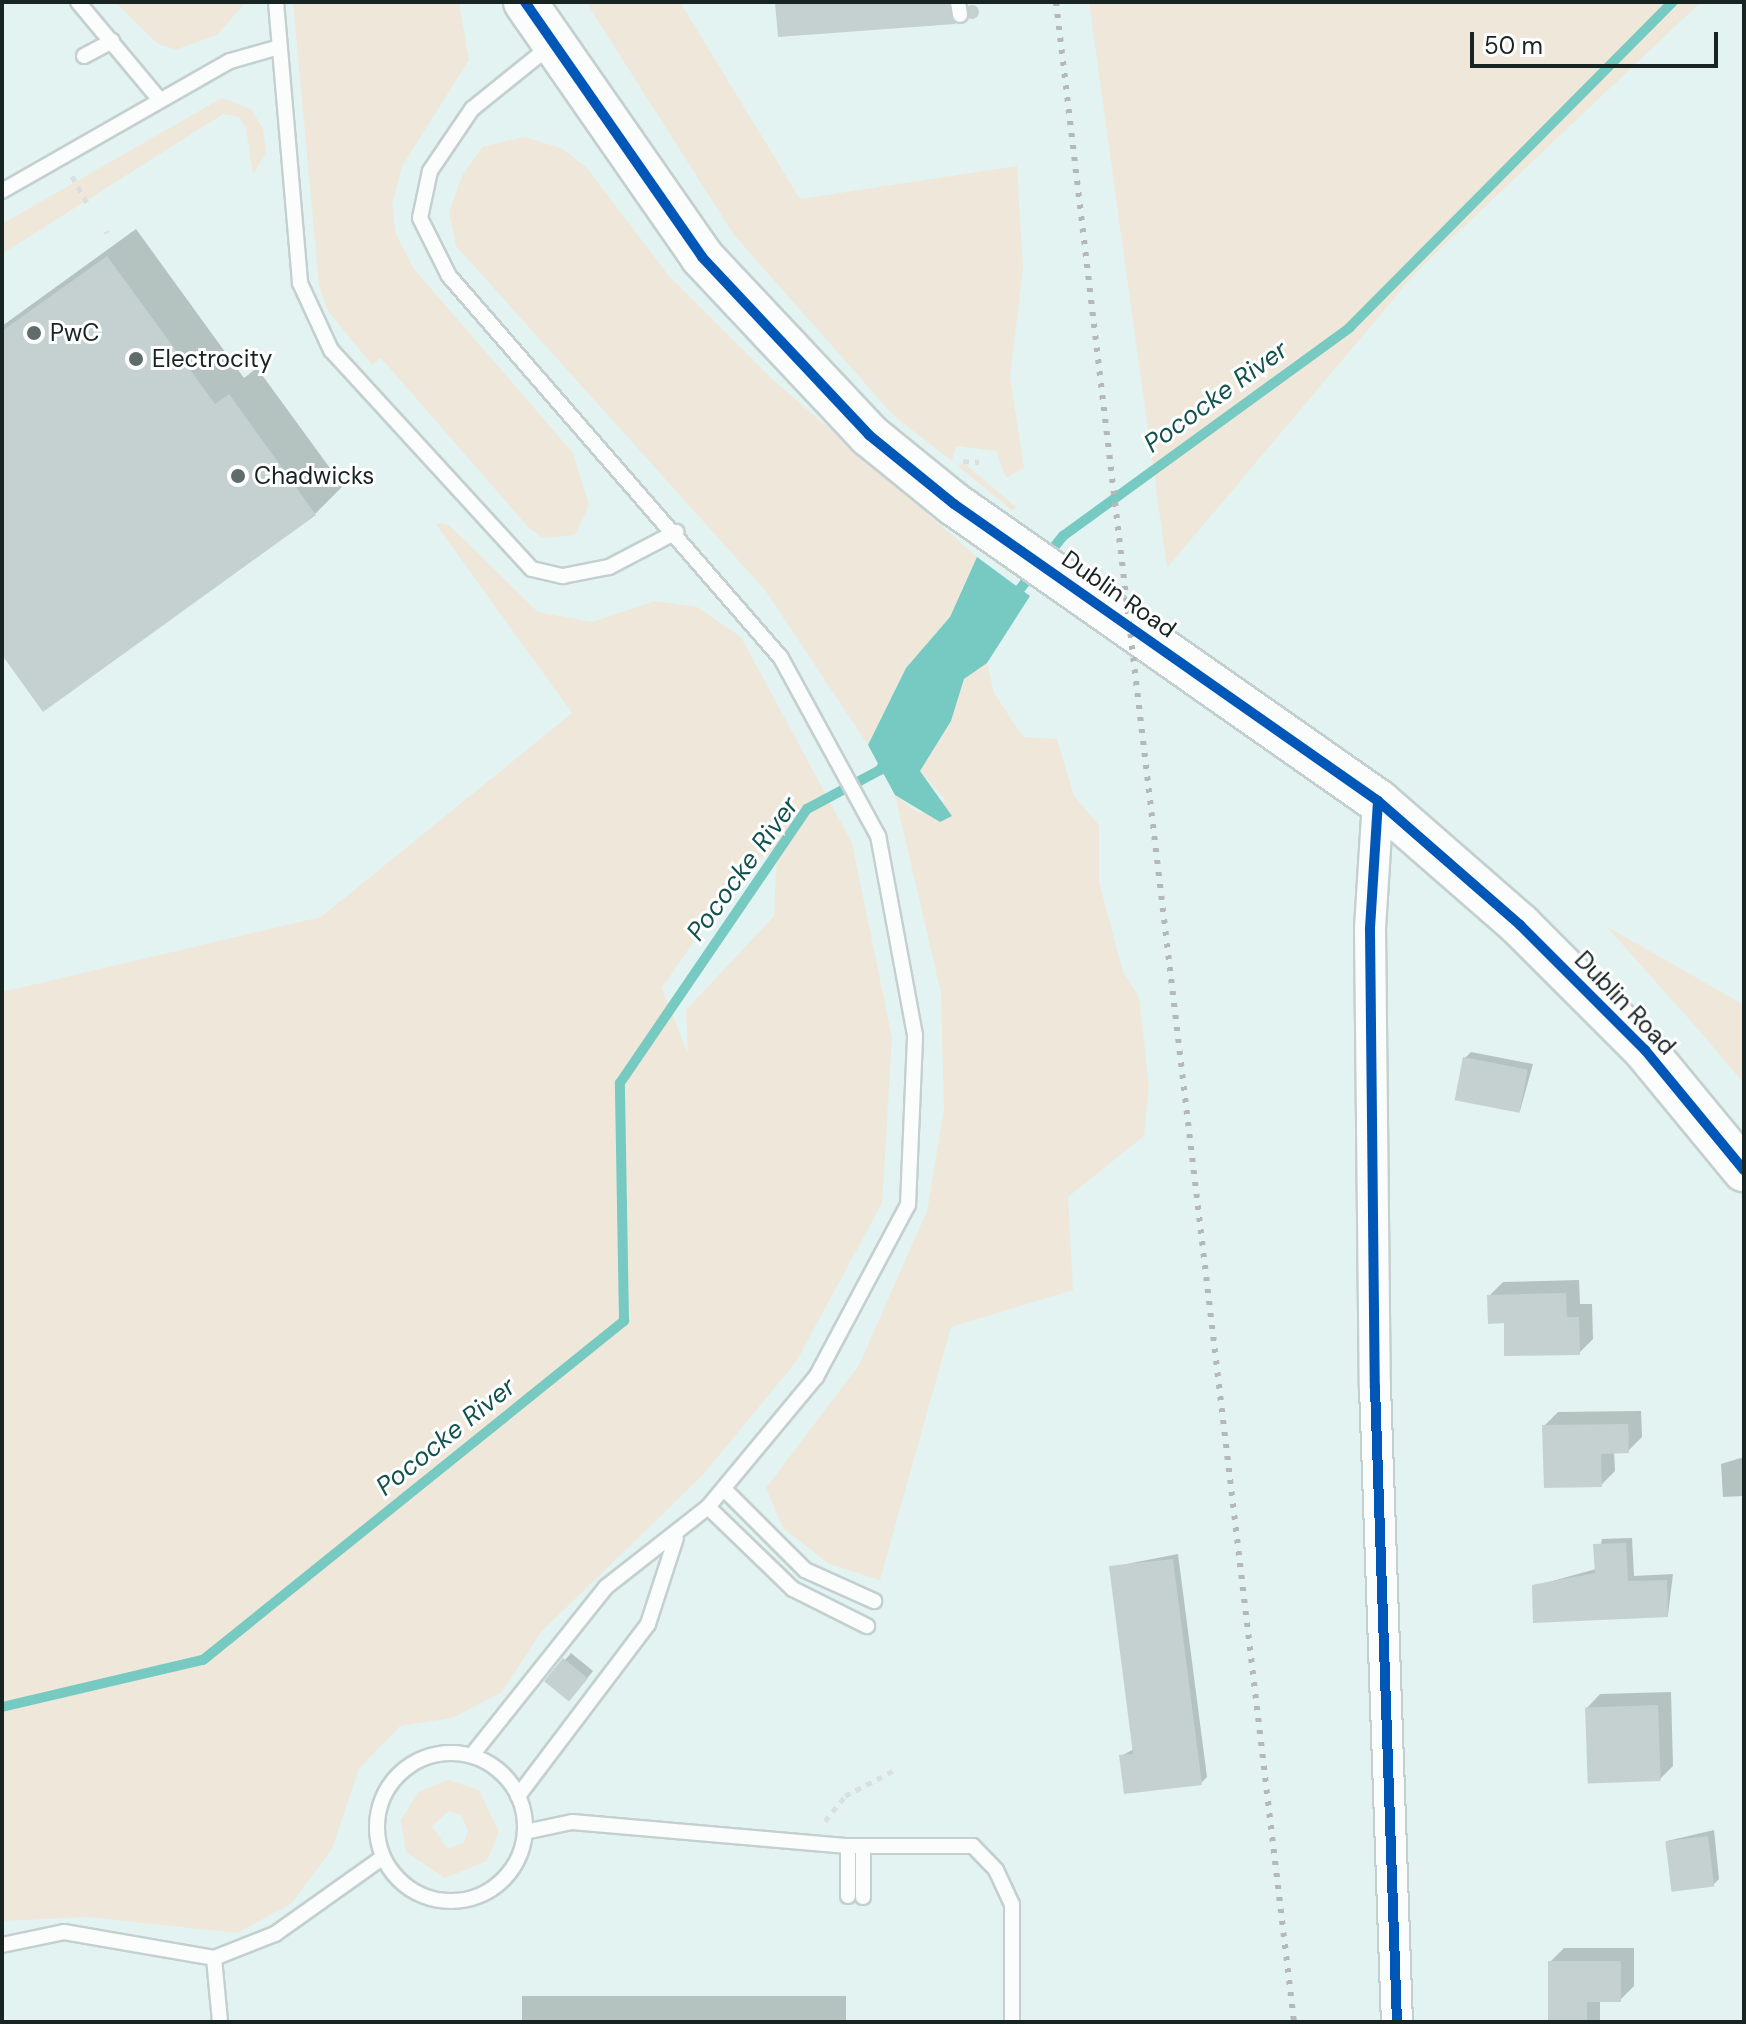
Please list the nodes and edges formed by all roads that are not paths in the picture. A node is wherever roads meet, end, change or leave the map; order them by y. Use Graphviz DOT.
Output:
graph roads {
  1 [pos="78,2"];
  2 [pos="276,2"];
  3 [pos="525,2"];
  4 [pos="112,41"];
  5 [pos="550,46"];
  6 [pos="279,47"];
  7 [pos="84,56"];
  8 [pos="159,99"];
  9 [pos="2,191"];
  10 [pos="676,532"];
  11 [pos="1378,801"];
  12 [pos="1744,1170"];
  13 [pos="724,1489"];
  14 [pos="708,1507"];
  15 [pos="676,1537"];
  16 [pos="874,1601"];
  17 [pos="867,1626"];
  18 [pos="472,1755"];
  19 [pos="518,1796"];
  20 [pos="525,1832"];
  21 [pos="848,1846"];
  22 [pos="863,1846"];
  23 [pos="382,1858"];
  24 [pos="2,1945"];
  25 [pos="214,1958"];
  26 [pos="220,2022"];
  27 [pos="1012,2022"];
  28 [pos="1397,2022"];
  1 -- 4 [label="lane"];
  2 -- 6 [label="lane"];
  3 -- 5 [label="main road, Dublin Road"];
  4 -- 7 [label="lane"];
  4 -- 8 [label="lane"];
  5 -- 10 [label="lane"];
  5 -- 11 [label="main road, Dublin Road"];
  6 -- 8 [label="lane"];
  6 -- 10 [label="lane"];
  8 -- 9 [label="lane"];
  10 -- 13 [label="lane"];
  11 -- 12 [label="main road, Dublin Road"];
  11 -- 28 [label="street"];
  13 -- 14 [label="lane"];
  13 -- 16 [label="lane"];
  14 -- 15 [label="lane"];
  14 -- 17 [label="lane"];
  15 -- 18 [label="lane"];
  15 -- 19 [label="lane"];
  18 -- 19 [label="lane"];
  18 -- 23 [label="lane"];
  19 -- 20 [label="lane"];
  20 -- 21 [label="lane"];
  20 -- 23 [label="lane"];
  21 -- 22 [label="lane"];
  21 -- 22 [label="lane"];
  22 -- 27 [label="lane"];
  23 -- 25 [label="lane"];
  24 -- 25 [label="lane"];
  25 -- 26 [label="lane"];
}
